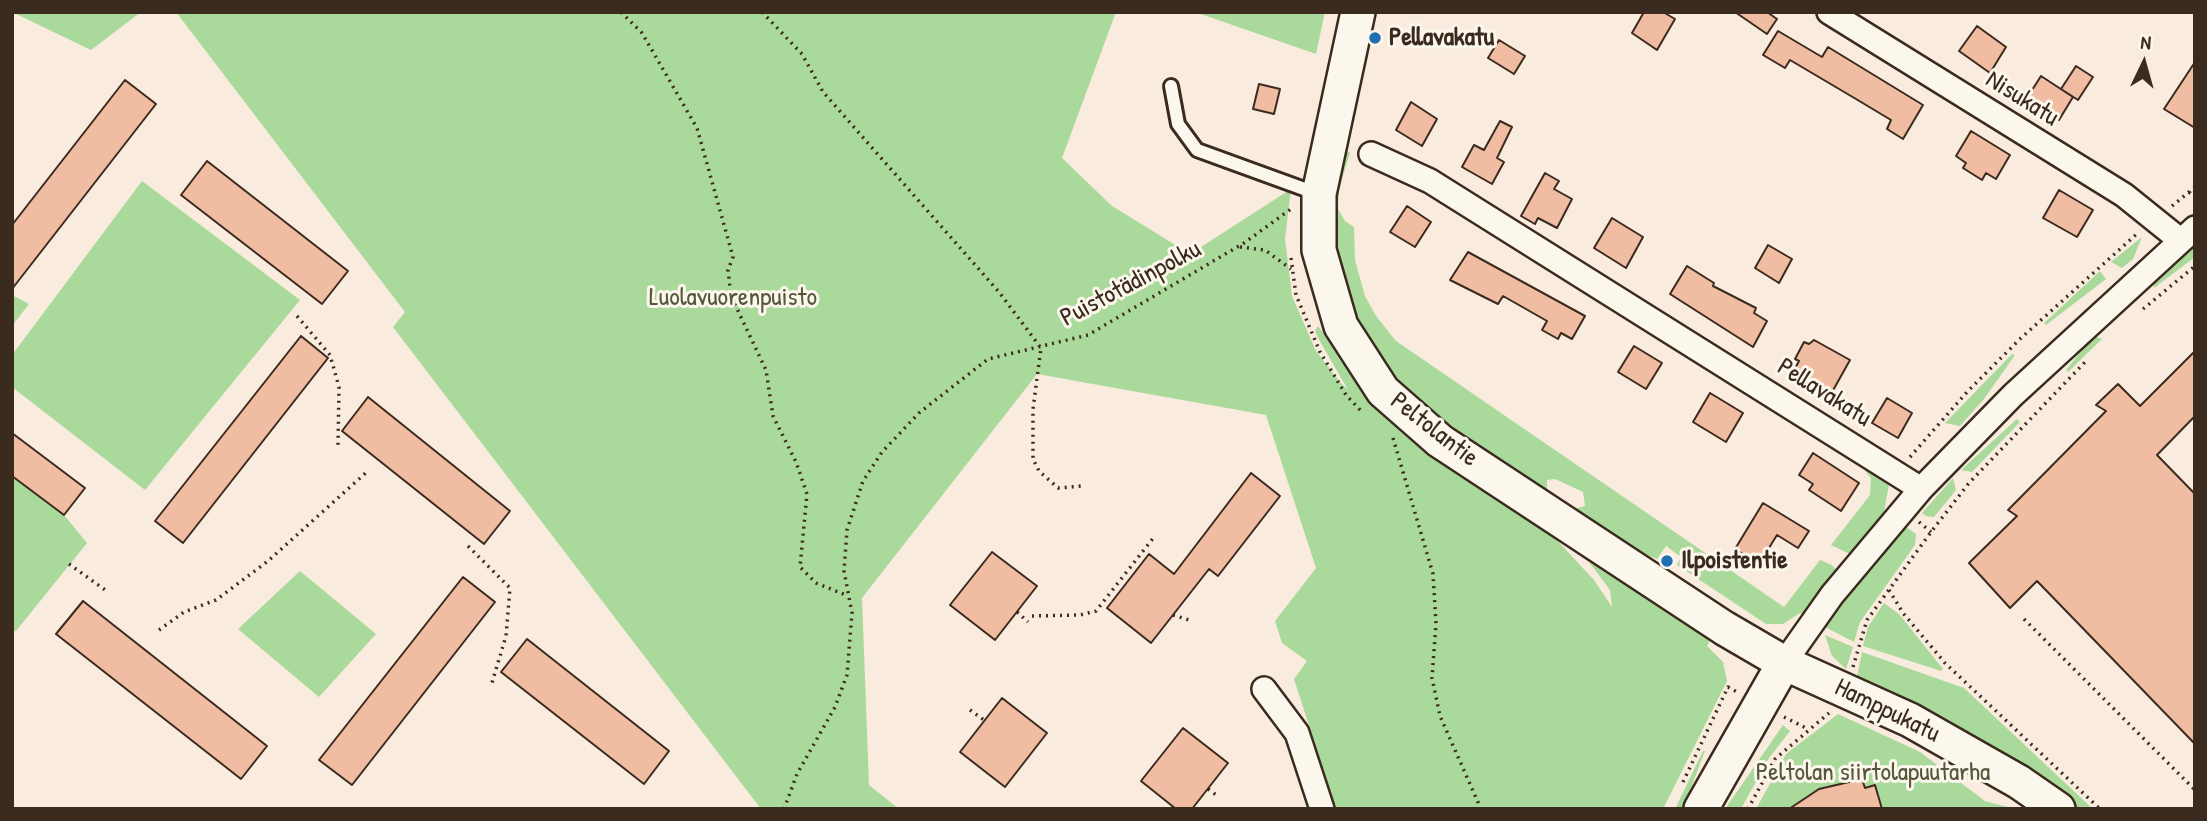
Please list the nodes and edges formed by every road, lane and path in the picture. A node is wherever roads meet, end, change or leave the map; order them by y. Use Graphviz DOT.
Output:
graph roads {
  1 [pos="621,12"];
  2 [pos="762,12"];
  3 [pos="1357,12"];
  4 [pos="1829,12"];
  5 [pos="1171,86"];
  6 [pos="1371,154"];
  7 [pos="2195,187"];
  8 [pos="2189,192"];
  9 [pos="2195,198"];
  10 [pos="1307,200"];
  11 [pos="2155,220"];
  12 [pos="2187,234"];
  13 [pos="1238,247"];
  14 [pos="2195,265"];
  15 [pos="1291,269"];
  16 [pos="2136,315"];
  17 [pos="297,316"];
  18 [pos="1041,348"];
  19 [pos="2092,356"];
  20 [pos="338,445"];
  21 [pos="369,470"];
  22 [pos="1897,472"];
  23 [pos="1081,486"];
  24 [pos="1921,489"];
  25 [pos="1154,537"];
  26 [pos="468,545"];
  27 [pos="69,564"];
  28 [pos="1888,589"];
  29 [pos="108,592"];
  30 [pos="848,596"];
  31 [pos="1017,612"];
  32 [pos="1173,615"];
  33 [pos="1032,616"];
  34 [pos="2024,619"];
  35 [pos="1189,620"];
  36 [pos="1028,622"];
  37 [pos="159,630"];
  38 [pos="1784,663"];
  39 [pos="1852,673"];
  40 [pos="491,686"];
  41 [pos="1728,687"];
  42 [pos="1264,689"];
  43 [pos="1837,708"];
  44 [pos="971,710"];
  45 [pos="984,720"];
  46 [pos="1208,789"];
  47 [pos="2195,790"];
  48 [pos="1219,797"];
  49 [pos="1691,798"];
  50 [pos="784,809"];
  51 [pos="1322,809"];
  52 [pos="1748,809"];
  53 [pos="2058,809"];
  54 [pos="2100,809"];
  1 -- 30 [label="path"];
  2 -- 18 [label="path"];
  3 -- 10 [label="street, Peltolantie"];
  4 -- 11 [label="street, Nisukatu"];
  5 -- 10 [label="lane"];
  6 -- 22 [label="street, Pellavakatu"];
  7 -- 8 [label="path"];
  8 -- 9 [label="path"];
  8 -- 11 [label="path"];
  10 -- 13 [label="path, Puistotädinpolku"];
  10 -- 38 [label="street, Peltolantie"];
  11 -- 12 [label="street, Nisukatu"];
  11 -- 22 [label="path"];
  12 -- 24 [label="street"];
  13 -- 15 [label="path"];
  13 -- 18 [label="path, Puistotädinpolku"];
  14 -- 16 [label="path"];
  17 -- 20 [label="path"];
  18 -- 23 [label="path"];
  18 -- 30 [label="path, Puistotädinpolku"];
  19 -- 28 [label="path"];
  21 -- 37 [label="path"];
  22 -- 24 [label="street, Pellavakatu"];
  24 -- 38 [label="street"];
  25 -- 33 [label="path"];
  26 -- 40 [label="path"];
  27 -- 29 [label="path"];
  28 -- 39 [label="path"];
  28 -- 54 [label="path"];
  30 -- 50 [label="path, Puistotädinpolku"];
  31 -- 36 [label="path"];
  32 -- 35 [label="path"];
  34 -- 47 [label="path"];
  38 -- 49 [label="street"];
  38 -- 53 [label="street, Hamppukatu"];
  41 -- 49 [label="path"];
  42 -- 51 [label="street"];
  43 -- 52 [label="path"];
  44 -- 45 [label="path"];
  46 -- 48 [label="path"];
}
